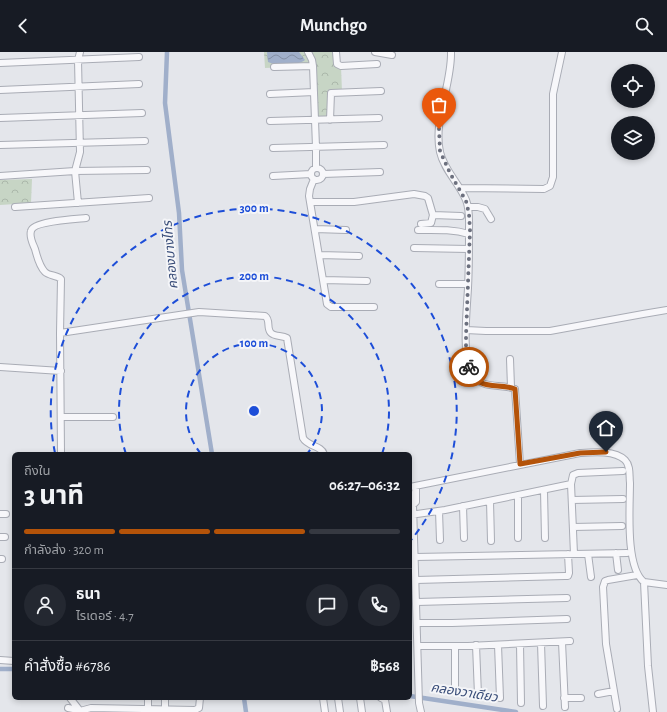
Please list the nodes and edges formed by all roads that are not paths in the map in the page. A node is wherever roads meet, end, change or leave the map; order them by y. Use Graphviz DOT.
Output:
graph roads {
  1 [pos="80,52"];
  2 [pos="308,52"];
  3 [pos="336,52"];
  4 [pos="375,52"];
  5 [pos="451,52"];
  6 [pos="562,52"];
  7 [pos="392,55"];
  8 [pos="139,57"];
  9 [pos="78,60"];
  10 [pos="0,63"];
  11 [pos="377,64"];
  12 [pos="313,66"];
  13 [pos="274,67"];
  14 [pos="140,84"];
  15 [pos="79,87"];
  16 [pos="0,90"];
  17 [pos="381,91"];
  18 [pos="314,92"];
  19 [pos="270,94"];
  20 [pos="142,113"];
  21 [pos="79,114"];
  22 [pos="0,118"];
  23 [pos="379,118"];
  24 [pos="315,120"];
  25 [pos="330,120"];
  26 [pos="270,122"];
  27 [pos="145,141"];
  28 [pos="80,142"];
  29 [pos="0,145"];
  30 [pos="384,146"];
  31 [pos="273,148"];
  32 [pos="316,148"];
  33 [pos="316,168"];
  34 [pos="147,170"];
  35 [pos="75,171"];
  36 [pos="380,172"];
  37 [pos="323,174"];
  38 [pos="0,176"];
  39 [pos="273,176"];
  40 [pos="312,177"];
  41 [pos="460,188"];
  42 [pos="149,198"];
  43 [pos="310,202"];
  44 [pos="78,203"];
  45 [pos="15,207"];
  46 [pos="468,207"];
  47 [pos="432,216"];
  48 [pos="461,216"];
  49 [pos="86,218"];
  50 [pos="491,219"];
  51 [pos="315,229"];
  52 [pos="346,230"];
  53 [pos="469,234"];
  54 [pos="414,248"];
  55 [pos="469,249"];
  56 [pos="319,255"];
  57 [pos="359,256"];
  58 [pos="323,280"];
  59 [pos="367,281"];
  60 [pos="439,284"];
  61 [pos="468,284"];
  62 [pos="374,307"];
  63 [pos="667,310"];
  64 [pos="60,333"];
  65 [pos="466,333"];
  66 [pos="510,359"];
  67 [pos="0,367"];
  68 [pos="61,371"];
  69 [pos="511,387"];
  70 [pos="61,417"];
  71 [pos="114,417"];
  72 [pos="61,452"];
  73 [pos="323,452"];
  74 [pos="520,464"];
  75 [pos="622,472"];
  76 [pos="571,484"];
  77 [pos="413,487"];
  78 [pos="544,490"];
  79 [pos="518,495"];
  80 [pos="623,499"];
  81 [pos="572,500"];
  82 [pos="490,501"];
  83 [pos="413,505"];
  84 [pos="462,506"];
  85 [pos="440,511"];
  86 [pos="412,515"];
  87 [pos="622,526"];
  88 [pos="573,527"];
  89 [pos="464,538"];
  90 [pos="518,538"];
  91 [pos="545,538"];
  92 [pos="440,540"];
  93 [pos="491,541"];
  94 [pos="412,543"];
  95 [pos="616,553"];
  96 [pos="627,553"];
  97 [pos="571,554"];
  98 [pos="588,554"];
  99 [pos="415,557"];
  100 [pos="413,565"];
  101 [pos="618,570"];
  102 [pos="637,575"];
  103 [pos="591,577"];
  104 [pos="644,582"];
  105 [pos="414,585"];
  106 [pos="667,585"];
  107 [pos="567,598"];
  108 [pos="417,605"];
  109 [pos="412,608"];
  110 [pos="568,619"];
  111 [pos="417,623"];
  112 [pos="562,642"];
  113 [pos="570,642"];
  114 [pos="541,643"];
  115 [pos="498,644"];
  116 [pos="520,644"];
  117 [pos="476,645"];
  118 [pos="418,646"];
  119 [pos="455,646"];
  120 [pos="0,660"];
  121 [pos="12,660"];
  122 [pos="455,688"];
  123 [pos="614,691"];
  124 [pos="598,694"];
  125 [pos="478,695"];
  126 [pos="500,698"];
  127 [pos="564,698"];
  128 [pos="581,698"];
  129 [pos="72,700"];
  130 [pos="148,700"];
  131 [pos="165,700"];
  132 [pos="200,700"];
  133 [pos="323,700"];
  134 [pos="338,700"];
  135 [pos="360,700"];
  136 [pos="385,700"];
  137 [pos="522,703"];
  138 [pos="543,706"];
  139 [pos="565,707"];
  140 [pos="68,708"];
  141 [pos="148,709"];
  142 [pos="618,709"];
  143 [pos="165,710"];
  144 [pos="80,711"];
  145 [pos="325,712"];
  146 [pos="340,712"];
  147 [pos="362,712"];
  148 [pos="387,712"];
  149 [pos="420,712"];
  150 [pos="653,712"];
  1 -- 9 [label="street"];
  2 -- 12 [label="street"];
  3 -- 11 [label="street"];
  4 -- 7 [label="street"];
  5 -- 41 [label="street"];
  6 -- 41 [label="street"];
  8 -- 9 [label="street"];
  9 -- 10 [label="street"];
  9 -- 15 [label="street"];
  12 -- 13 [label="street"];
  12 -- 18 [label="street"];
  14 -- 15 [label="street"];
  15 -- 16 [label="street"];
  15 -- 21 [label="street"];
  17 -- 25 [label="street"];
  18 -- 19 [label="street"];
  18 -- 24 [label="street"];
  20 -- 21 [label="street"];
  21 -- 22 [label="street"];
  21 -- 28 [label="street"];
  23 -- 25 [label="street"];
  24 -- 25 [label="street"];
  24 -- 26 [label="street"];
  24 -- 32 [label="street"];
  27 -- 28 [label="street"];
  28 -- 29 [label="street"];
  28 -- 35 [label="street"];
  30 -- 32 [label="street"];
  31 -- 32 [label="street"];
  32 -- 33 [label="street"];
  33 -- 37 [label="street"];
  33 -- 40 [label="street"];
  34 -- 35 [label="street"];
  35 -- 38 [label="street"];
  35 -- 44 [label="street"];
  36 -- 37 [label="street"];
  37 -- 40 [label="street"];
  39 -- 40 [label="street"];
  40 -- 43 [label="street"];
  41 -- 46 [label="street"];
  42 -- 44 [label="street"];
  43 -- 47 [label="street"];
  43 -- 51 [label="street"];
  44 -- 45 [label="street"];
  46 -- 50 [label="street"];
  46 -- 53 [label="street"];
  47 -- 48 [label="street"];
  47 -- 53 [label="street"];
  49 -- 64 [label="street"];
  51 -- 52 [label="street"];
  51 -- 56 [label="street"];
  53 -- 55 [label="street"];
  54 -- 55 [label="street"];
  55 -- 61 [label="street"];
  56 -- 57 [label="street"];
  56 -- 58 [label="street"];
  58 -- 59 [label="street"];
  58 -- 62 [label="street"];
  60 -- 61 [label="street"];
  61 -- 65 [label="street"];
  63 -- 65 [label="street"];
  64 -- 68 [label="street"];
  64 -- 73 [label="street"];
  65 -- 69 [label="street"];
  66 -- 69 [label="street"];
  67 -- 68 [label="street"];
  68 -- 70 [label="street"];
  69 -- 74 [label="street"];
  70 -- 71 [label="street"];
  70 -- 72 [label="street"];
  74 -- 77 [label="street"];
  74 -- 102 [label="street"];
  75 -- 76 [label="street"];
  76 -- 78 [label="street"];
  76 -- 81 [label="street"];
  77 -- 83 [label="street"];
  78 -- 79 [label="street"];
  78 -- 91 [label="street"];
  79 -- 82 [label="street"];
  79 -- 90 [label="street"];
  80 -- 81 [label="street"];
  81 -- 88 [label="street"];
  82 -- 84 [label="street"];
  82 -- 93 [label="street"];
  83 -- 86 [label="street"];
  84 -- 85 [label="street"];
  84 -- 89 [label="street"];
  85 -- 86 [label="street"];
  85 -- 92 [label="street"];
  86 -- 94 [label="street"];
  87 -- 88 [label="street"];
  88 -- 97 [label="street"];
  94 -- 99 [label="street"];
  95 -- 96 [label="street"];
  95 -- 98 [label="street"];
  95 -- 101 [label="street"];
  97 -- 98 [label="street"];
  97 -- 99 [label="street"];
  97 -- 105 [label="street"];
  98 -- 103 [label="street"];
  99 -- 100 [label="street"];
  100 -- 105 [label="street"];
  102 -- 104 [label="street"];
  102 -- 123 [label="street"];
  104 -- 106 [label="street"];
  104 -- 150 [label="street"];
  105 -- 108 [label="street"];
  107 -- 108 [label="street"];
  108 -- 109 [label="street"];
  108 -- 111 [label="street"];
  110 -- 111 [label="street"];
  111 -- 118 [label="street"];
  112 -- 113 [label="street"];
  112 -- 114 [label="street"];
  112 -- 127 [label="street"];
  114 -- 116 [label="street"];
  114 -- 138 [label="street"];
  115 -- 116 [label="street"];
  115 -- 117 [label="street"];
  115 -- 126 [label="street"];
  116 -- 137 [label="street"];
  117 -- 119 [label="street"];
  117 -- 125 [label="street"];
  118 -- 119 [label="street"];
  118 -- 149 [label="street"];
  119 -- 122 [label="street"];
  120 -- 121 [label="street"];
  123 -- 124 [label="street"];
  123 -- 142 [label="street"];
  127 -- 128 [label="street"];
  127 -- 139 [label="street"];
  129 -- 144 [label="street"];
  130 -- 141 [label="street"];
  131 -- 143 [label="street"];
  132 -- 143 [label="street"];
  133 -- 145 [label="street"];
  134 -- 146 [label="street"];
  135 -- 147 [label="street"];
  136 -- 148 [label="street"];
  140 -- 144 [label="street"];
  141 -- 143 [label="street"];
  141 -- 144 [label="street"];
}
